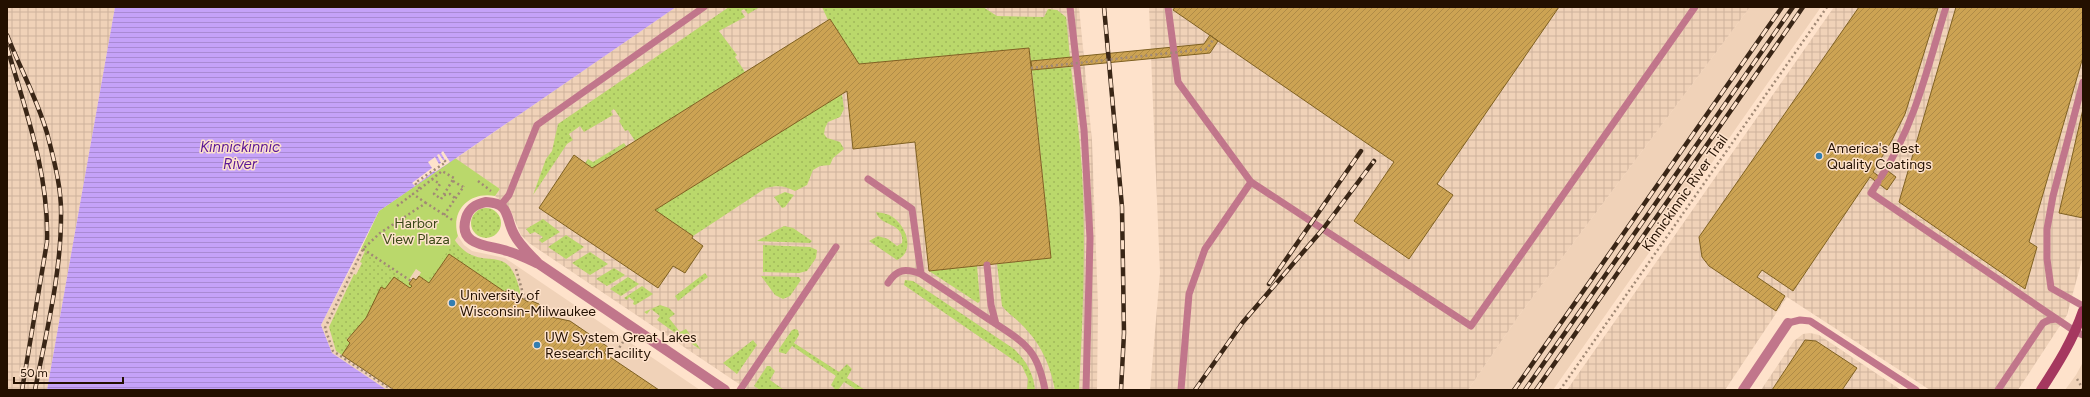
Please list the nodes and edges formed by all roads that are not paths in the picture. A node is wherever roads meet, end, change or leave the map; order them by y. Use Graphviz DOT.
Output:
graph roads {
  1 [pos="704,7"];
  2 [pos="1070,7"];
  3 [pos="1168,7"];
  4 [pos="1695,7"];
  5 [pos="1946,7"];
  6 [pos="2083,82"];
  7 [pos="868,179"];
  8 [pos="1251,182"];
  9 [pos="500,206"];
  10 [pos="836,247"];
  11 [pos="539,264"];
  12 [pos="987,265"];
  13 [pos="921,274"];
  14 [pos="888,283"];
  15 [pos="2083,306"];
  16 [pos="2083,311"];
  17 [pos="2056,319"];
  18 [pos="1788,323"];
  19 [pos="996,324"];
  20 [pos="2079,334"];
  21 [pos="725,390"];
  22 [pos="740,390"];
  23 [pos="1045,390"];
  24 [pos="1086,390"];
  25 [pos="1181,390"];
  26 [pos="1743,390"];
  27 [pos="1916,390"];
  28 [pos="1998,390"];
  29 [pos="2041,390"];
  1 -- 9 [label="lane"];
  2 -- 24 [label="lane"];
  3 -- 8 [label="lane"];
  4 -- 8 [label="lane"];
  5 -- 17 [label="lane"];
  6 -- 15 [label="lane"];
  7 -- 13 [label="lane"];
  8 -- 25 [label="lane"];
  9 -- 11 [label="street"];
  9 -- 11 [label="street"];
  10 -- 22 [label="lane"];
  11 -- 21 [label="street"];
  12 -- 19 [label="lane"];
  13 -- 14 [label="lane"];
  13 -- 19 [label="lane"];
  16 -- 20 [label="main road"];
  17 -- 20 [label="lane"];
  17 -- 28 [label="lane"];
  18 -- 26 [label="street"];
  18 -- 27 [label="lane"];
  19 -- 23 [label="lane"];
  20 -- 29 [label="main road"];
}
